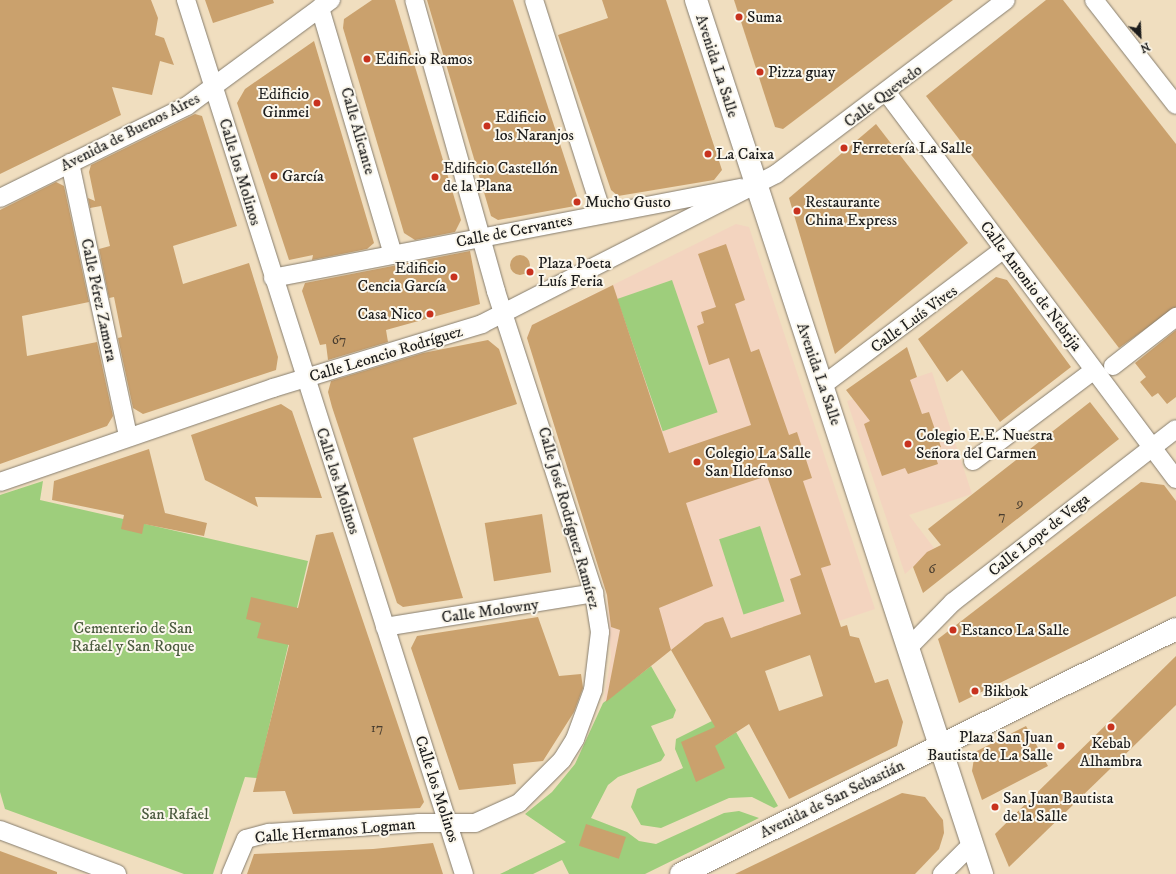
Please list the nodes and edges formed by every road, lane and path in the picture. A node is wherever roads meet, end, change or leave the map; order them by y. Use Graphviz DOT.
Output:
graph roads {
  1 [pos="186,0"];
  2 [pos="414,0"];
  3 [pos="534,0"];
  4 [pos="696,0"];
  5 [pos="1006,0"];
  6 [pos="1094,0"];
  7 [pos="326,4"];
  8 [pos="214,87"];
  9 [pos="887,93"];
  10 [pos="1176,105"];
  11 [pos="70,163"];
  12 [pos="755,185"];
  13 [pos="0,198"];
  14 [pos="602,213"];
  15 [pos="484,238"];
  16 [pos="1003,250"];
  17 [pos="393,254"];
  18 [pos="273,278"];
  19 [pos="504,313"];
  20 [pos="1176,317"];
  21 [pos="1113,366"];
  22 [pos="1094,370"];
  23 [pos="305,378"];
  24 [pos="823,385"];
  25 [pos="1176,429"];
  26 [pos="128,437"];
  27 [pos="1153,447"];
  28 [pos="973,462"];
  29 [pos="1176,479"];
  30 [pos="0,482"];
  31 [pos="594,593"];
  32 [pos="385,627"];
  33 [pos="1176,629"];
  34 [pos="909,647"];
  35 [pos="941,748"];
  36 [pos="448,824"];
  37 [pos="4,831"];
  38 [pos="972,844"];
  39 [pos="117,874"];
  40 [pos="231,874"];
  41 [pos="464,874"];
  42 [pos="681,874"];
  43 [pos="942,874"];
  44 [pos="982,874"];
  1 -- 8 [label="street, Calle los Molinos"];
  2 -- 15 [label="street, Calle José Rodríguez Ramírez"];
  3 -- 14 [label="street"];
  4 -- 12 [label="main road, Avenida La Salle"];
  5 -- 9 [label="street, Calle Quevedo"];
  6 -- 10 [label="street"];
  7 -- 8 [label="street, Avenida de Buenos Aires"];
  7 -- 17 [label="street, Calle Alicante"];
  8 -- 11 [label="street, Avenida de Buenos Aires"];
  8 -- 18 [label="street, Calle los Molinos"];
  9 -- 12 [label="street, Calle Quevedo"];
  9 -- 16 [label="street, Calle Antonio de Nebrija"];
  11 -- 13 [label="street, Avenida de Buenos Aires"];
  11 -- 26 [label="street, Calle Pérez Zamora"];
  12 -- 14 [label="street, Calle de Cervantes"];
  12 -- 19 [label="street, Calle Leoncio Rodríguez"];
  12 -- 24 [label="main road, Avenida La Salle"];
  14 -- 15 [label="street, Calle de Cervantes"];
  15 -- 17 [label="street, Calle de Cervantes"];
  15 -- 19 [label="street, Calle José Rodríguez Ramírez"];
  16 -- 22 [label="street, Calle Antonio de Nebrija"];
  16 -- 24 [label="street, Calle Luís Vives"];
  17 -- 18 [label="street, Calle de Cervantes"];
  18 -- 23 [label="street, Calle los Molinos"];
  19 -- 23 [label="street, Calle Leoncio Rodríguez"];
  19 -- 31 [label="street, Calle José Rodríguez Ramírez"];
  20 -- 21 [label="street"];
  22 -- 27 [label="street, Calle Antonio de Nebrija"];
  22 -- 28 [label="street"];
  23 -- 26 [label="street, Calle Leoncio Rodríguez"];
  23 -- 32 [label="street, Calle los Molinos"];
  24 -- 34 [label="main road, Avenida La Salle"];
  25 -- 27 [label="street, Calle Lope de Vega"];
  26 -- 30 [label="street, Calle Leoncio Rodríguez"];
  27 -- 29 [label="street, Calle Antonio de Nebrija"];
  27 -- 34 [label="street, Calle Lope de Vega"];
  31 -- 32 [label="street, Calle Molowny"];
  31 -- 36 [label="street, Calle José Rodríguez Ramírez"];
  32 -- 36 [label="street, Calle los Molinos"];
  33 -- 35 [label="main road, Avenida de San Sebastián"];
  34 -- 35 [label="main road, Avenida La Salle"];
  35 -- 38 [label="main road, Avenida La Salle"];
  35 -- 42 [label="main road, Avenida de San Sebastián"];
  36 -- 40 [label="street, Calle Hermanos Logman"];
  36 -- 41 [label="street, Calle los Molinos"];
  37 -- 39 [label="street"];
  38 -- 43 [label="street"];
  38 -- 44 [label="main road, Avenida La Salle"];
}
